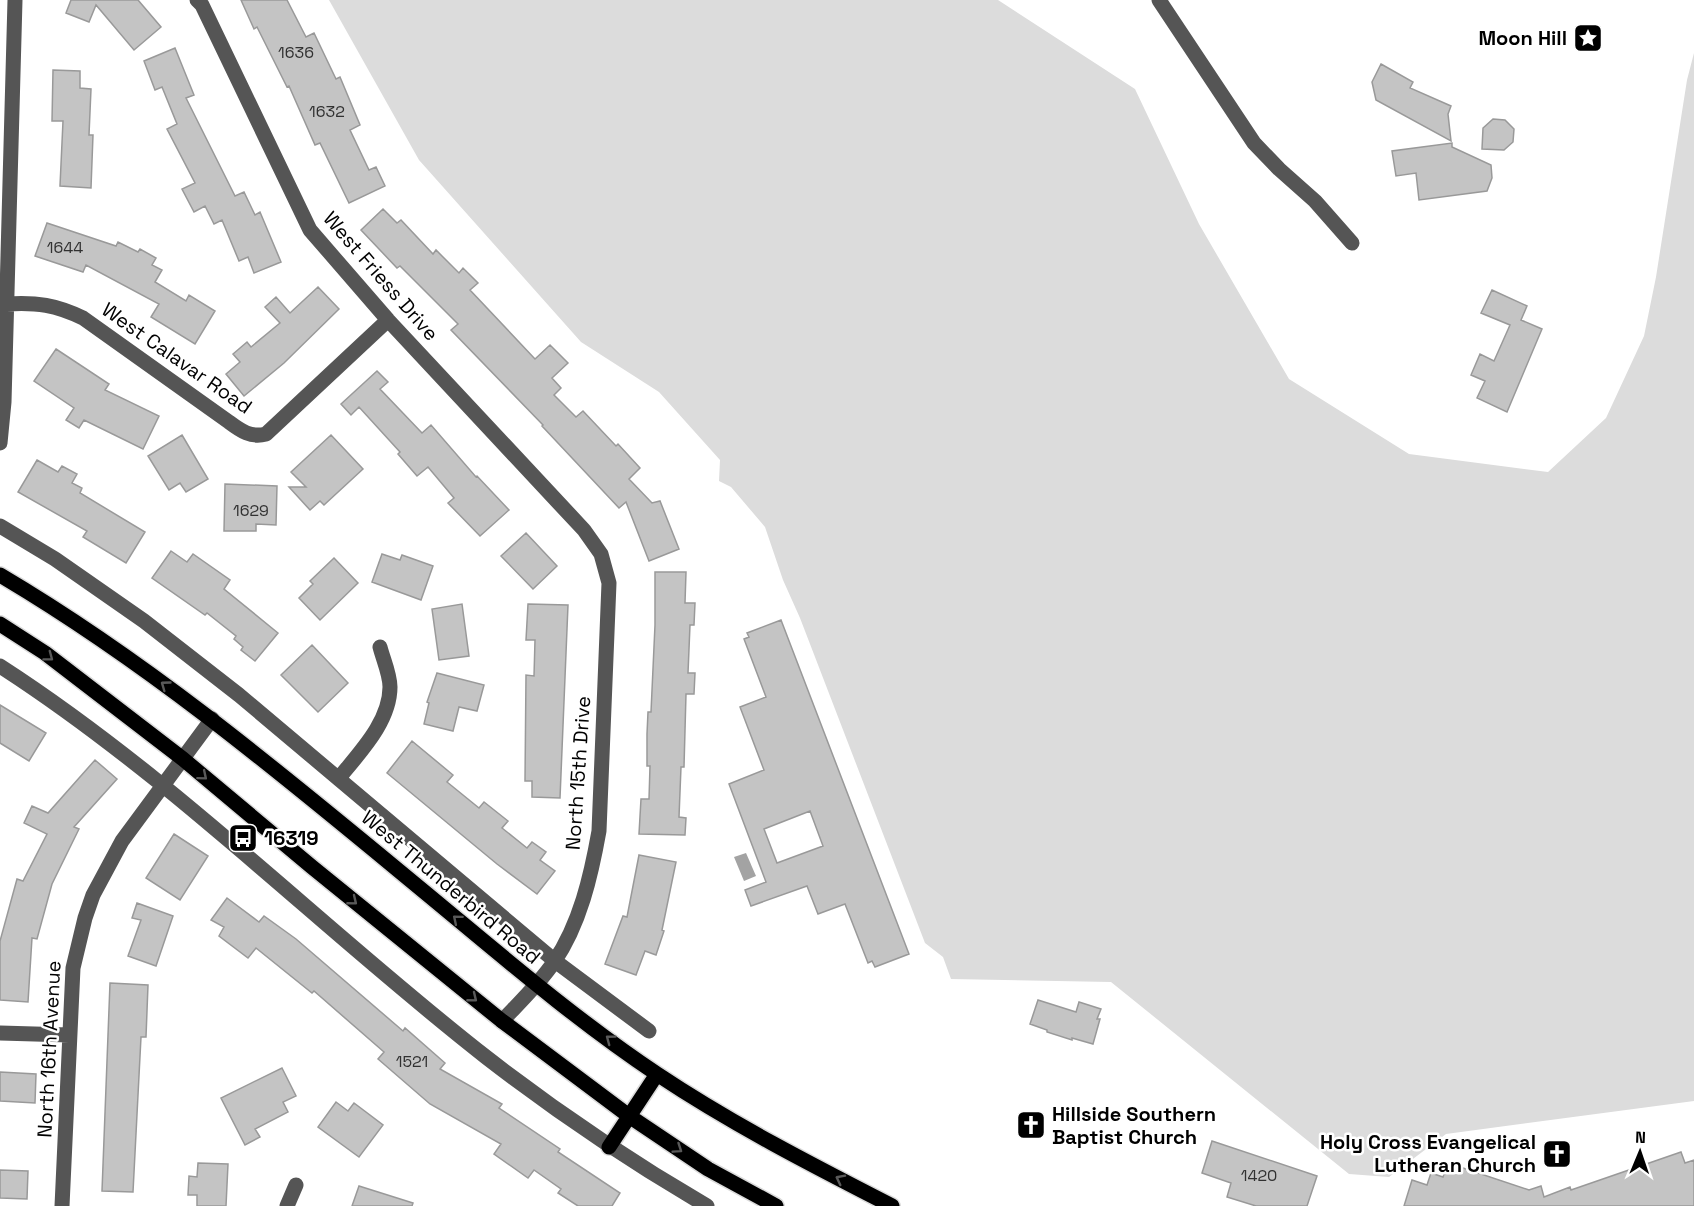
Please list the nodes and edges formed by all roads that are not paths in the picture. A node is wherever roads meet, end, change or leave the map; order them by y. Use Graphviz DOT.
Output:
graph roads {
  1 [pos="15,0"];
  2 [pos="197,0"];
  3 [pos="1159,0"];
  4 [pos="1352,243"];
  5 [pos="6,304"];
  6 [pos="388,320"];
  7 [pos="0,443"];
  8 [pos="0,526"];
  9 [pos="591,540"];
  10 [pos="0,575"];
  11 [pos="0,624"];
  12 [pos="380,647"];
  13 [pos="0,666"];
  14 [pos="212,719"];
  15 [pos="183,759"];
  16 [pos="339,778"];
  17 [pos="163,785"];
  18 [pos="555,961"];
  19 [pos="537,985"];
  20 [pos="502,1021"];
  21 [pos="649,1031"];
  22 [pos="0,1033"];
  23 [pos="69,1035"];
  24 [pos="657,1074"];
  25 [pos="630,1116"];
  26 [pos="609,1147"];
  27 [pos="296,1185"];
  28 [pos="62,1206"];
  29 [pos="287,1206"];
  30 [pos="707,1206"];
  31 [pos="776,1206"];
  32 [pos="892,1206"];
  1 -- 5 [label="street"];
  2 -- 6 [label="street, West Friess Drive"];
  3 -- 4 [label="street"];
  5 -- 6 [label="street, West Calavar Road"];
  5 -- 7 [label="street"];
  6 -- 9 [label="street, West Friess Drive"];
  8 -- 16 [label="street, West Thunderbird Road"];
  9 -- 18 [label="street, North 15th Drive"];
  14 -- 10 [label="main road, West Thunderbird Road, one-way"];
  11 -- 15 [label="main road, one-way"];
  12 -- 16 [label="street"];
  13 -- 17 [label="street"];
  14 -- 15 [label="street, North 16th Avenue"];
  19 -- 14 [label="main road, West Thunderbird Road, one-way"];
  15 -- 17 [label="street, North 16th Avenue"];
  15 -- 20 [label="main road, one-way"];
  16 -- 18 [label="street, West Thunderbird Road"];
  17 -- 23 [label="street, North 16th Avenue"];
  17 -- 26 [label="street"];
  18 -- 19 [label="street, North 15th Drive"];
  18 -- 21 [label="street, West Thunderbird Road"];
  19 -- 20 [label="street, North 15th Drive"];
  24 -- 19 [label="main road, West Thunderbird Road, one-way"];
  20 -- 25 [label="main road"];
  22 -- 23 [label="street"];
  23 -- 28 [label="street, North 16th Avenue"];
  24 -- 25 [label="main road"];
  32 -- 24 [label="main road, West Thunderbird Road, one-way"];
  25 -- 26 [label="main road"];
  25 -- 31 [label="main road, one-way"];
  26 -- 30 [label="street"];
  27 -- 29 [label="street"];
}
